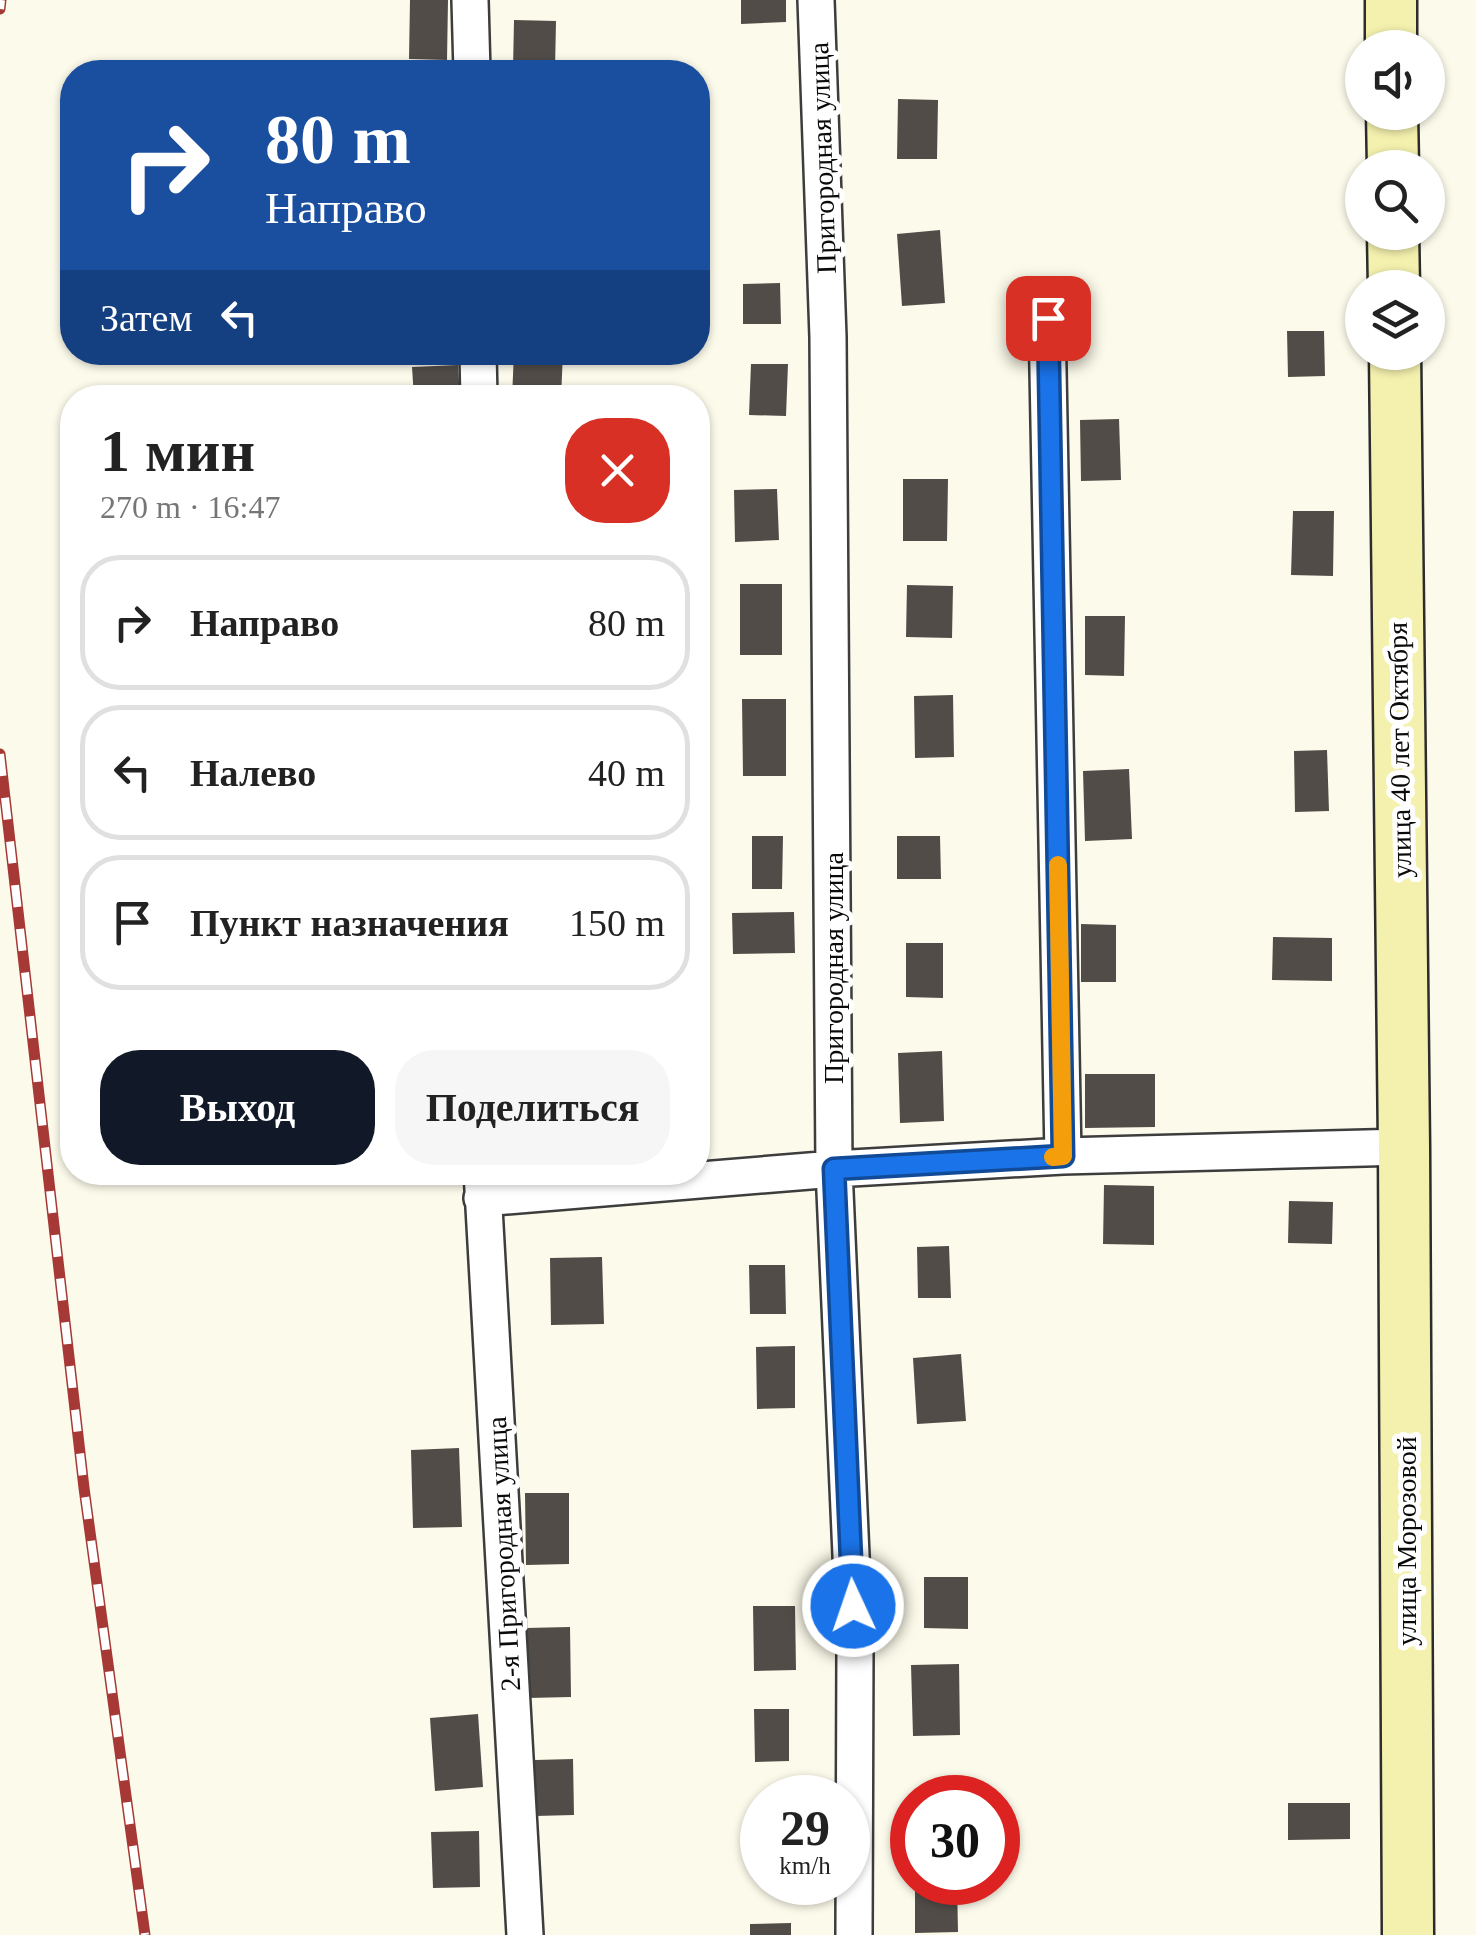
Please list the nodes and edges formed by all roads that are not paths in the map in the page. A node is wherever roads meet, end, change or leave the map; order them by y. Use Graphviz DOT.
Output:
graph roads {
  1 [pos="470,0"];
  2 [pos="816,0"];
  3 [pos="1391,0"];
  4 [pos="1392,30"];
  5 [pos="472,60"];
  6 [pos="1048,318"];
  7 [pos="1395,370"];
  8 [pos="1404,1147"];
  9 [pos="1063,1156"];
  10 [pos="834,1169"];
  11 [pos="710,1175"];
  12 [pos="482,1185"];
  13 [pos="525,1935"];
  14 [pos="854,1935"];
  15 [pos="1408,1935"];
  1 -- 5 [label="street"];
  2 -- 10 [label="street, Пригородная улица"];
  3 -- 4 [label="main road"];
  6 -- 9 [label="street"];
  7 -- 8 [label="main road, улица 40 лет Октября"];
  8 -- 9 [label="street"];
  8 -- 15 [label="main road, улица Морозовой"];
  9 -- 10 [label="street"];
  10 -- 11 [label="street"];
  10 -- 14 [label="street, Пригородная улица"];
  12 -- 13 [label="street, 2-я Пригородная улица"];
}
